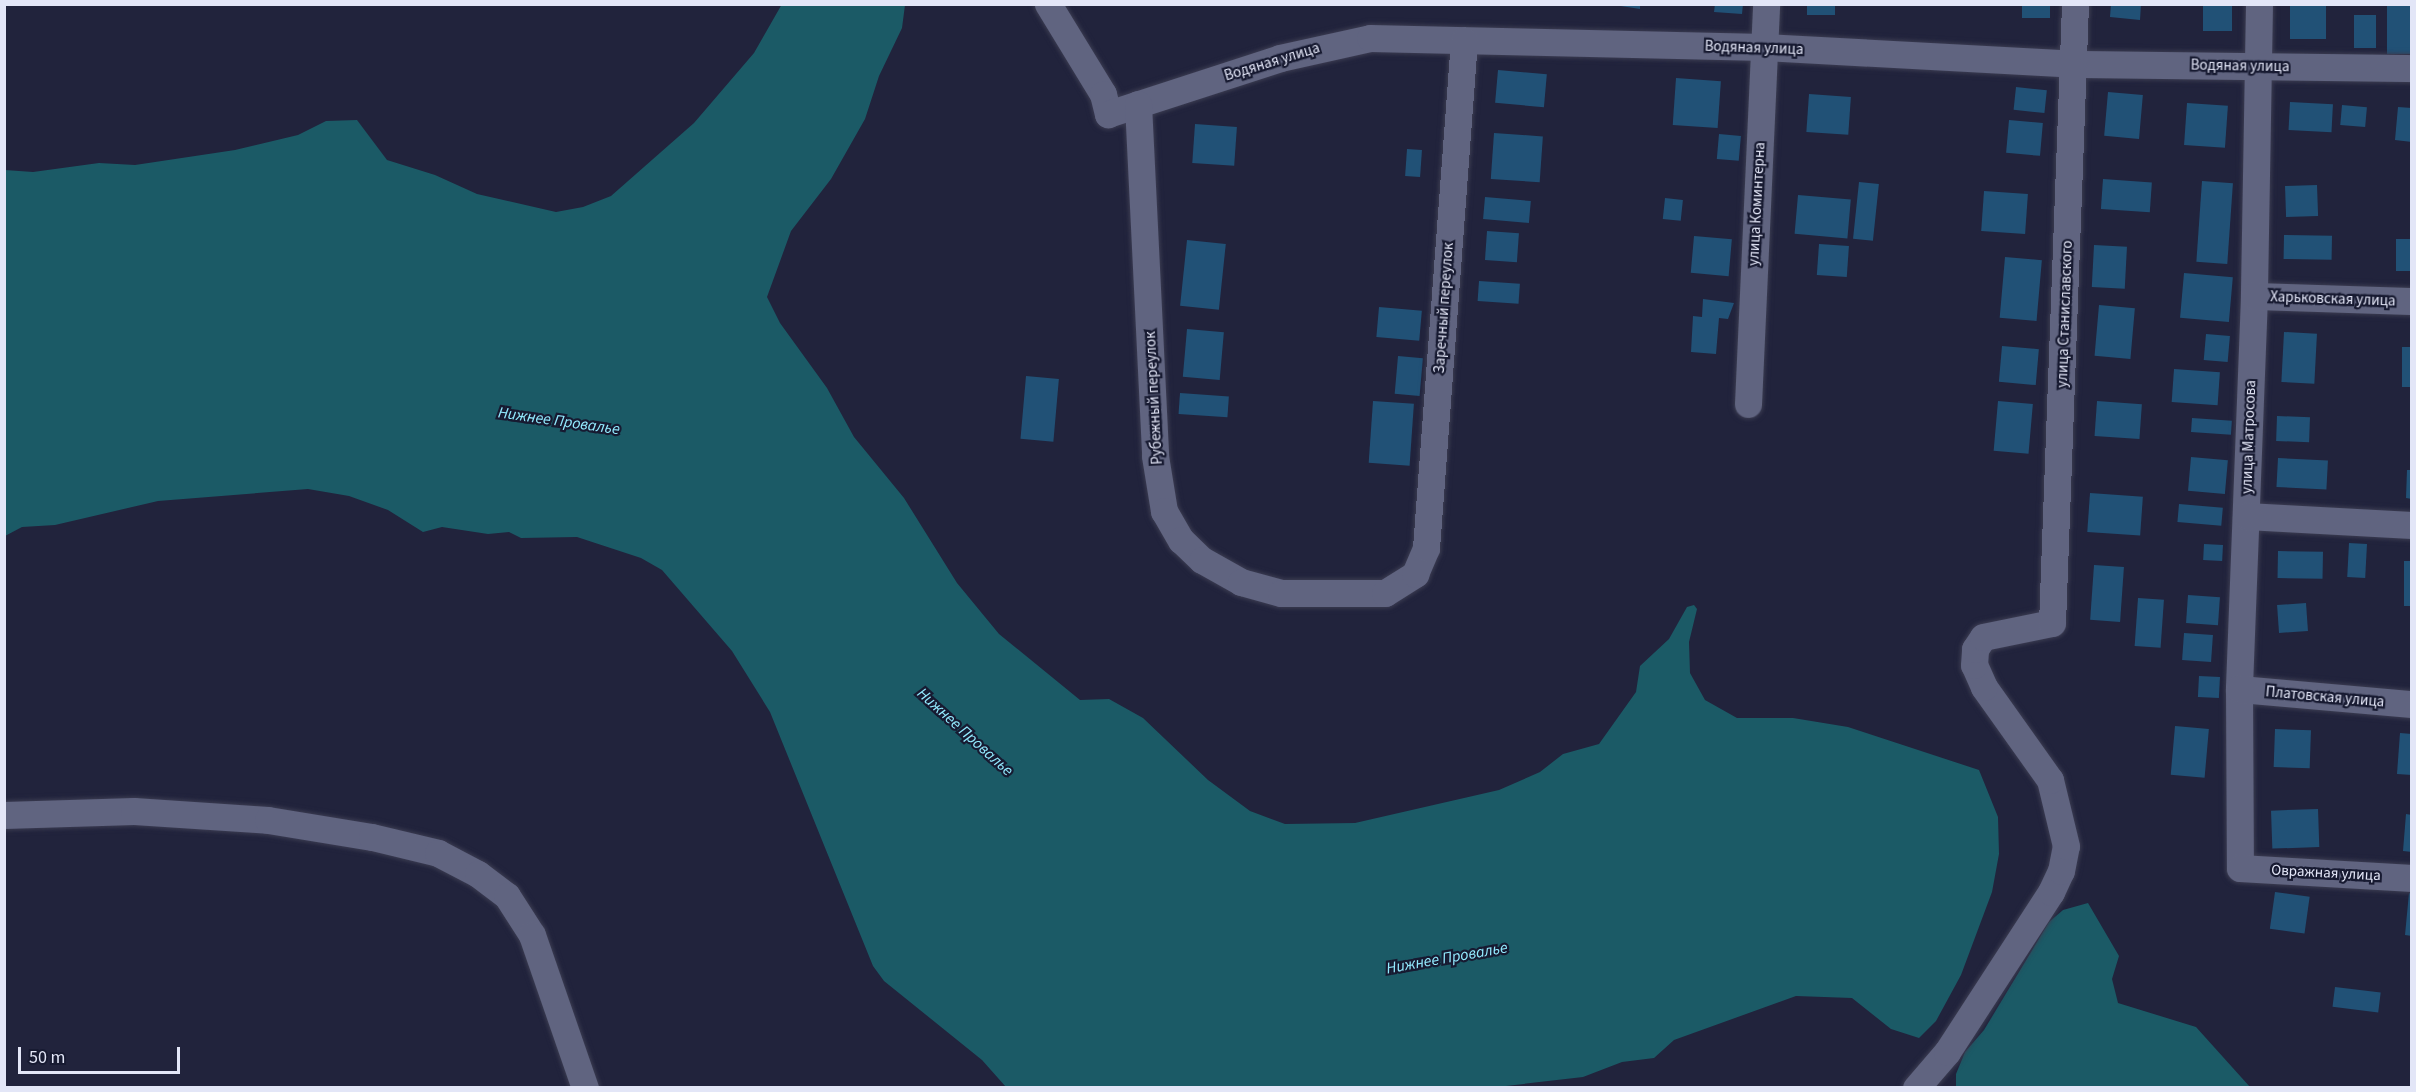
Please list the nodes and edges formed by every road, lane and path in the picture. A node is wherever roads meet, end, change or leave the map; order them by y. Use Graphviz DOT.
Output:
graph roads {
  1 [pos="1048,4"];
  2 [pos="1766,4"];
  3 [pos="2075,4"];
  4 [pos="2259,4"];
  5 [pos="1464,40"];
  6 [pos="1764,47"];
  7 [pos="2074,64"];
  8 [pos="2258,67"];
  9 [pos="2412,68"];
  10 [pos="1138,104"];
  11 [pos="2254,296"];
  12 [pos="2412,301"];
  13 [pos="1748,404"];
  14 [pos="2246,516"];
  15 [pos="2412,525"];
  16 [pos="1415,574"];
  17 [pos="2239,689"];
  18 [pos="2412,704"];
  19 [pos="4,815"];
  20 [pos="2240,868"];
  21 [pos="2412,878"];
  22 [pos="585,1088"];
  23 [pos="1916,1088"];
  1 -- 10 [label="street, Водяная улица"];
  2 -- 6 [label="street, улица Коминтерна"];
  3 -- 7 [label="street, улица Станиславского"];
  4 -- 8 [label="street, улица Матросова"];
  5 -- 6 [label="street, Водяная улица"];
  5 -- 10 [label="street, Водяная улица"];
  5 -- 16 [label="street, Заречный переулок"];
  6 -- 7 [label="street, Водяная улица"];
  6 -- 13 [label="street, улица Коминтерна"];
  7 -- 8 [label="street, Водяная улица"];
  7 -- 23 [label="street, улица Станиславского"];
  8 -- 9 [label="street, Водяная улица"];
  8 -- 11 [label="street, улица Матросова"];
  10 -- 16 [label="street, Рубежный переулок"];
  11 -- 12 [label="street, Харьковская улица"];
  11 -- 14 [label="street, улица Матросова"];
  14 -- 15 [label="street"];
  14 -- 17 [label="street, улица Матросова"];
  17 -- 18 [label="street, Платовская улица"];
  17 -- 20 [label="street, улица Матросова"];
  19 -- 22 [label="street"];
  20 -- 21 [label="street, Овражная улица"];
}
